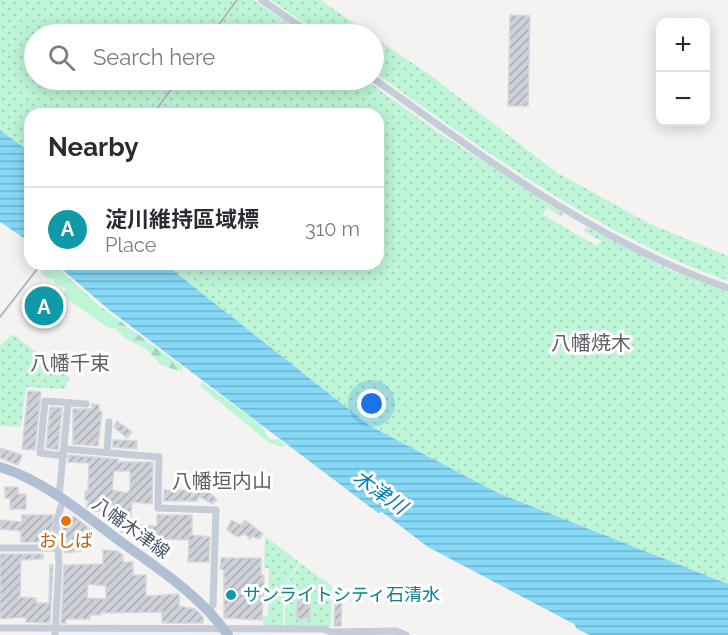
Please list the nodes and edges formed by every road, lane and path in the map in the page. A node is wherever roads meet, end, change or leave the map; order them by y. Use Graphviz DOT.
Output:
graph roads {
  1 [pos="262,0"];
  2 [pos="297,24"];
  3 [pos="384,86"];
  4 [pos="728,288"];
  5 [pos="68,403"];
  6 [pos="86,404"];
  7 [pos="109,422"];
  8 [pos="107,452"];
  9 [pos="65,453"];
  10 [pos="0,467"];
  11 [pos="61,499"];
  12 [pos="0,548"];
  13 [pos="57,548"];
  14 [pos="209,610"];
  15 [pos="0,628"];
  16 [pos="124,631"];
  17 [pos="171,631"];
  18 [pos="185,631"];
  19 [pos="225,631"];
  20 [pos="55,632"];
  21 [pos="406,635"];
  1 -- 2 [label="street"];
  3 -- 4 [label="street"];
  5 -- 6 [label="street"];
  5 -- 9 [label="street"];
  5 -- 9 [label="street"];
  7 -- 8 [label="street"];
  8 -- 9 [label="street"];
  8 -- 14 [label="street"];
  9 -- 11 [label="street"];
  10 -- 11 [label="main road, 八幡木津線"];
  11 -- 13 [label="street"];
  11 -- 14 [label="main road, 八幡木津線"];
  12 -- 13 [label="street"];
  13 -- 20 [label="street"];
  14 -- 19 [label="main road, 八幡木津線"];
  15 -- 20 [label="street"];
  16 -- 17 [label="street"];
  16 -- 20 [label="street"];
  17 -- 18 [label="street"];
  18 -- 19 [label="street"];
  19 -- 21 [label="street"];
}
